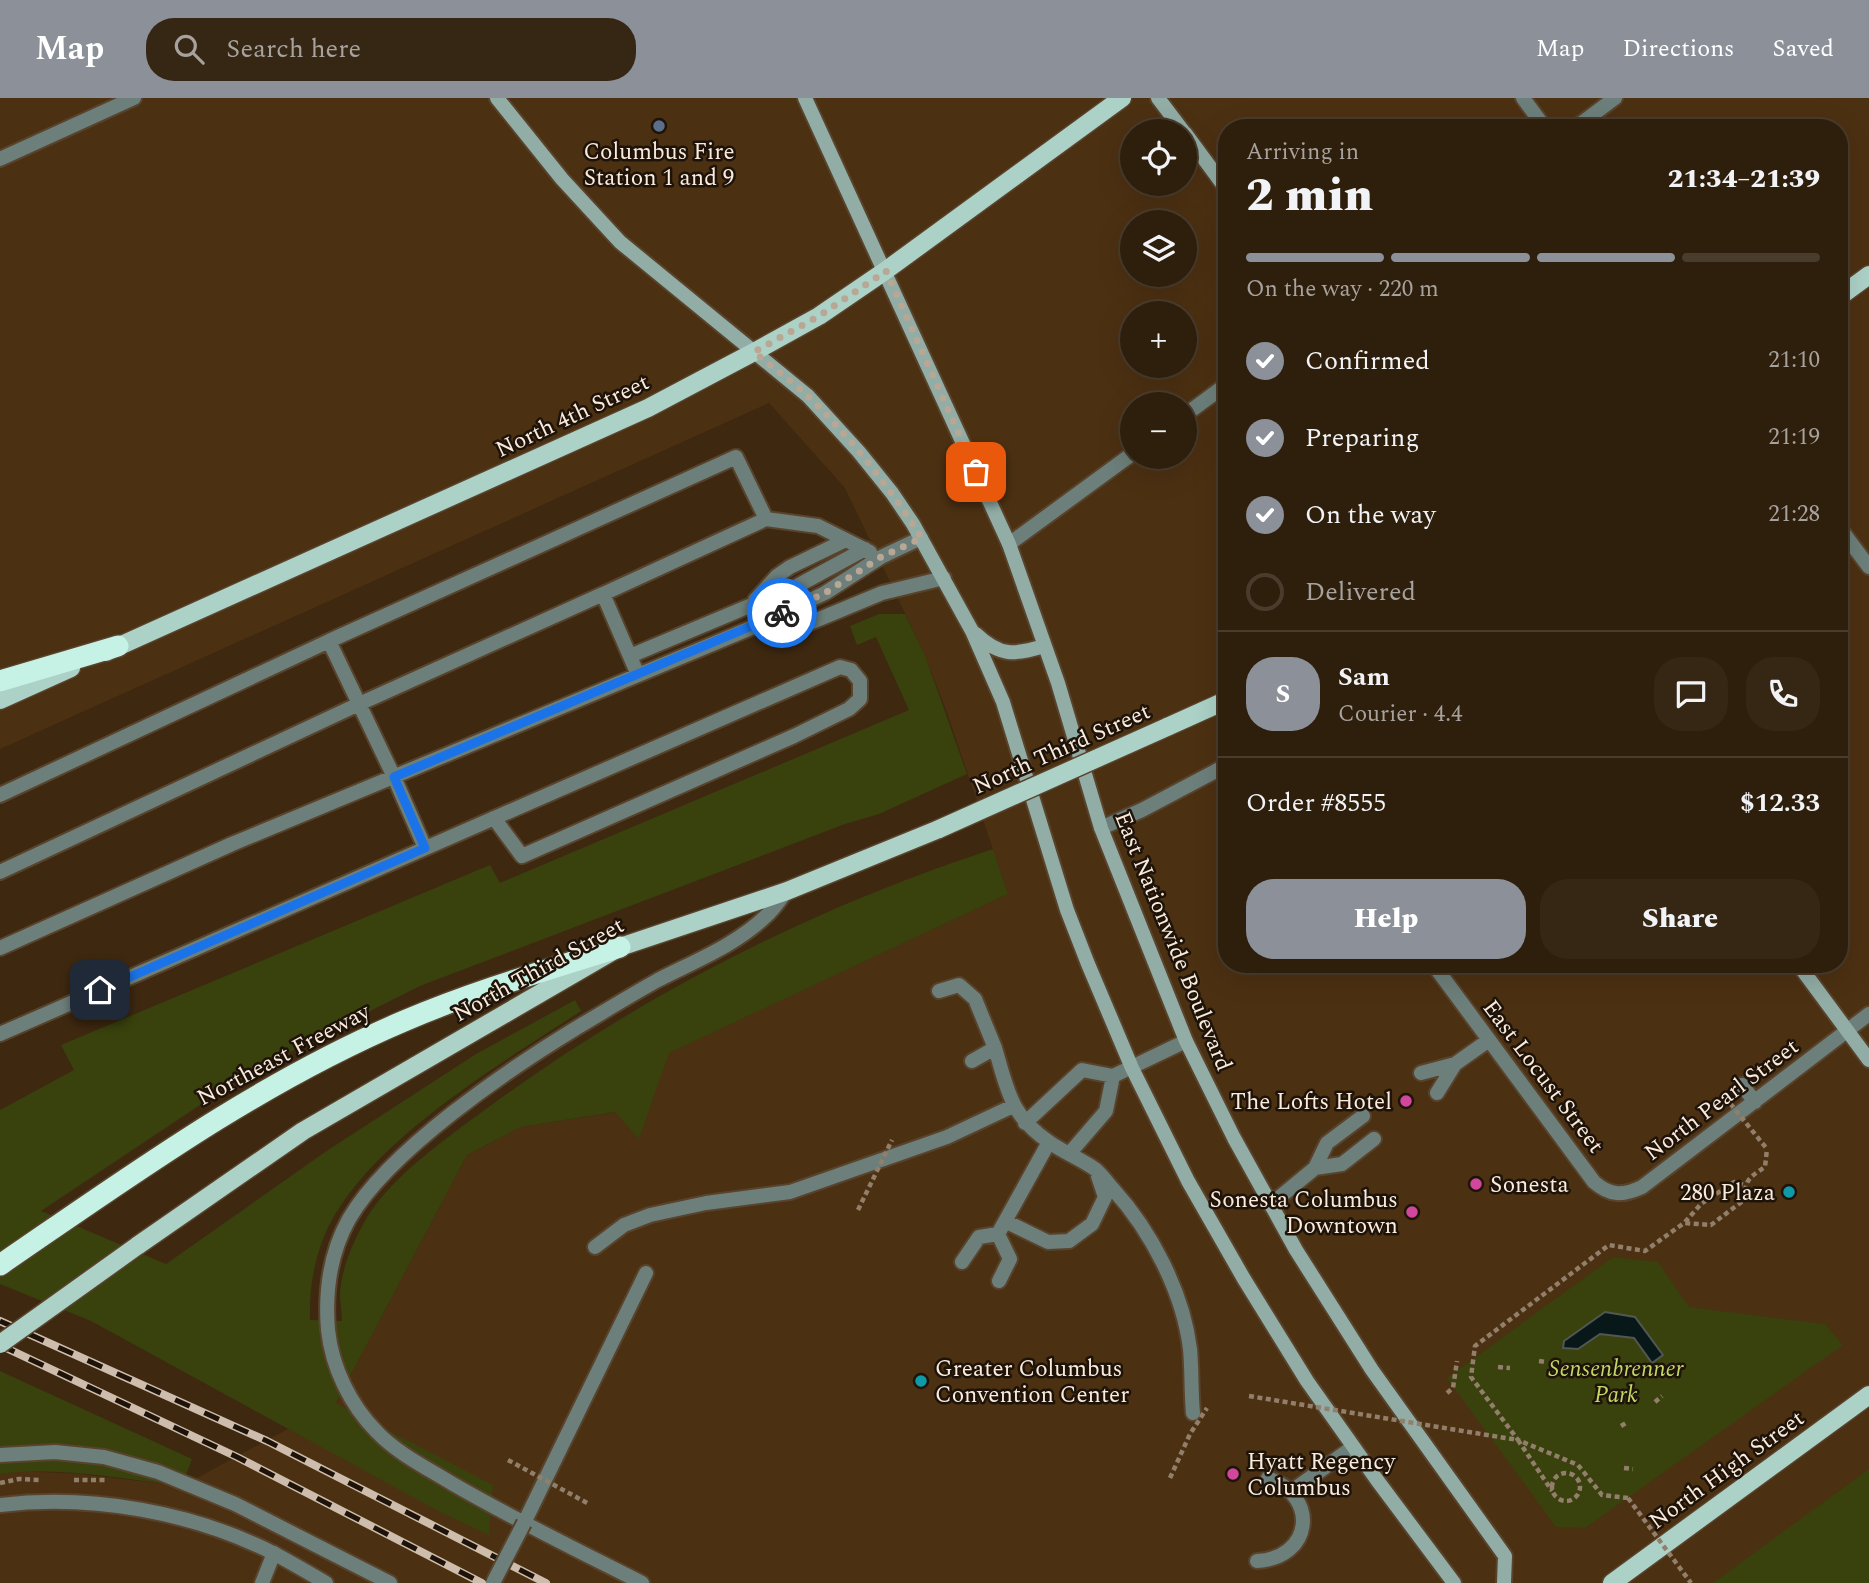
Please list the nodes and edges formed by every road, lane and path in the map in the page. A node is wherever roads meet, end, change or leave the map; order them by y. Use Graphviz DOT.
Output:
graph roads {
  1 [pos="134,98"];
  2 [pos="497,98"];
  3 [pos="804,98"];
  4 [pos="1122,98"];
  5 [pos="1158,98"];
  6 [pos="1523,98"];
  7 [pos="1615,98"];
  8 [pos="1174,119"];
  9 [pos="1538,119"];
  10 [pos="1587,119"];
  11 [pos="1197,150"];
  12 [pos="0,159"];
  13 [pos="1218,178"];
  14 [pos="886,271"];
  15 [pos="1869,275"];
  16 [pos="1848,290"];
  17 [pos="754,352"];
  18 [pos="1218,391"];
  19 [pos="1197,406"];
  20 [pos="1120,463"];
  21 [pos="766,519"];
  22 [pos="922,538"];
  23 [pos="1848,539"];
  24 [pos="846,540"];
  25 [pos="1009,544"];
  26 [pos="865,550"];
  27 [pos="881,557"];
  28 [pos="1869,567"];
  29 [pos="944,578"];
  30 [pos="603,594"];
  31 [pos="751,605"];
  32 [pos="764,622"];
  33 [pos="972,631"];
  34 [pos="329,641"];
  35 [pos="118,646"];
  36 [pos="1044,646"];
  37 [pos="630,656"];
  38 [pos="638,675"];
  39 [pos="0,681"];
  40 [pos="0,700"];
  41 [pos="359,704"];
  42 [pos="1218,704"];
  43 [pos="1218,770"];
  44 [pos="394,777"];
  45 [pos="0,795"];
  46 [pos="494,818"];
  47 [pos="1101,828"];
  48 [pos="425,848"];
  49 [pos="0,872"];
  50 [pos="787,891"];
  51 [pos="620,947"];
  52 [pos="0,948"];
  53 [pos="1440,973"];
  54 [pos="1805,973"];
  55 [pos="939,990"];
  56 [pos="1869,1014"];
  57 [pos="1847,1031"];
  58 [pos="0,1034"];
  59 [pos="1489,1040"];
  60 [pos="1186,1041"];
  61 [pos="995,1048"];
  62 [pos="1869,1060"];
  63 [pos="972,1061"];
  64 [pos="1455,1064"];
  65 [pos="1132,1068"];
  66 [pos="1422,1073"];
  67 [pos="1113,1076"];
  68 [pos="1742,1085"];
  69 [pos="1437,1093"];
  70 [pos="1725,1097"];
  71 [pos="1755,1102"];
  72 [pos="1013,1106"];
  73 [pos="1363,1116"];
  74 [pos="1025,1122"];
  75 [pos="1374,1139"];
  76 [pos="892,1140"];
  77 [pos="1049,1142"];
  78 [pos="1069,1154"];
  79 [pos="1315,1168"];
  80 [pos="1096,1170"];
  81 [pos="1594,1182"];
  82 [pos="1744,1185"];
  83 [pos="1270,1205"];
  84 [pos="859,1210"];
  85 [pos="1684,1223"];
  86 [pos="1002,1228"];
  87 [pos="595,1247"];
  88 [pos="962,1262"];
  89 [pos="0,1265"];
  90 [pos="646,1273"];
  91 [pos="999,1281"];
  92 [pos="0,1344"];
  93 [pos="1457,1361"];
  94 [pos="1539,1361"];
  95 [pos="1546,1362"];
  96 [pos="1498,1367"];
  97 [pos="1510,1368"];
  98 [pos="1447,1393"];
  99 [pos="1869,1395"];
  100 [pos="1249,1396"];
  101 [pos="1662,1396"];
  102 [pos="1655,1402"];
  103 [pos="1200,1410"];
  104 [pos="1518,1440"];
  105 [pos="1353,1447"];
  106 [pos="0,1455"];
  107 [pos="508,1460"];
  108 [pos="1625,1468"];
  109 [pos="1633,1469"];
  110 [pos="1170,1478"];
  111 [pos="1268,1478"];
  112 [pos="1292,1491"];
  113 [pos="1554,1495"];
  114 [pos="1574,1499"];
  115 [pos="589,1504"];
  116 [pos="1581,1504"];
  117 [pos="0,1505"];
  118 [pos="524,1523"];
  119 [pos="274,1553"];
  120 [pos="1257,1561"];
  121 [pos="262,1583"];
  122 [pos="326,1583"];
  123 [pos="390,1583"];
  124 [pos="493,1583"];
  125 [pos="642,1583"];
  126 [pos="1454,1583"];
  127 [pos="1504,1583"];
  128 [pos="1612,1583"];
  129 [pos="1691,1583"];
  1 -- 12 [label="street"];
  2 -- 17 [label="main road"];
  3 -- 14 [label="main road, East Nationwide Boulevard"];
  4 -- 14 [label="main road, North 4th Street"];
  5 -- 8 [label="main road"];
  6 -- 9 [label="street"];
  7 -- 10 [label="street"];
  11 -- 13 [label="main road"];
  14 -- 17 [label="main road, North 4th Street"];
  14 -- 25 [label="main road, East Nationwide Boulevard"];
  15 -- 16 [label="main road"];
  17 -- 22 [label="main road"];
  17 -- 35 [label="main road, North 4th Street"];
  18 -- 19 [label="street"];
  20 -- 25 [label="street"];
  21 -- 24 [label="street"];
  21 -- 30 [label="street"];
  21 -- 34 [label="street"];
  22 -- 27 [label="street"];
  22 -- 29 [label="main road"];
  23 -- 28 [label="street"];
  24 -- 26 [label="street"];
  24 -- 31 [label="street"];
  25 -- 36 [label="main road, East Nationwide Boulevard"];
  26 -- 27 [label="street"];
  26 -- 31 [label="street"];
  27 -- 32 [label="street"];
  29 -- 32 [label="street"];
  29 -- 33 [label="main road"];
  30 -- 37 [label="street"];
  30 -- 41 [label="street"];
  31 -- 37 [label="street"];
  32 -- 38 [label="street"];
  33 -- 36 [label="main road"];
  33 -- 65 [label="main road"];
  34 -- 41 [label="street"];
  34 -- 45 [label="street"];
  35 -- 39 [label="highway"];
  35 -- 40 [label="main road, North 4th Street"];
  36 -- 47 [label="main road, East Nationwide Boulevard"];
  37 -- 38 [label="street"];
  38 -- 44 [label="street"];
  41 -- 44 [label="street"];
  41 -- 49 [label="street"];
  42 -- 50 [label="main road, North Third Street, bridge"];
  43 -- 47 [label="street"];
  44 -- 48 [label="street"];
  44 -- 52 [label="street"];
  46 -- 46 [label="street"];
  46 -- 48 [label="street"];
  47 -- 60 [label="main road, East Nationwide Boulevard"];
  48 -- 58 [label="street"];
  50 -- 51 [label="main road, North Third Street"];
  50 -- 118 [label="street"];
  51 -- 89 [label="highway, Northeast Freeway"];
  51 -- 92 [label="main road, North Third Street, bridge"];
  53 -- 59 [label="street, East Locust Street"];
  54 -- 57 [label="main road"];
  55 -- 61 [label="street"];
  56 -- 57 [label="street, North Pearl Street"];
  57 -- 62 [label="main road"];
  57 -- 71 [label="street, North Pearl Street"];
  59 -- 64 [label="street"];
  59 -- 81 [label="street, East Locust Street"];
  60 -- 65 [label="street"];
  60 -- 83 [label="main road, East Nationwide Boulevard"];
  61 -- 63 [label="street"];
  61 -- 72 [label="street"];
  64 -- 66 [label="street"];
  64 -- 69 [label="street"];
  65 -- 67 [label="street"];
  65 -- 105 [label="main road"];
  67 -- 74 [label="street"];
  67 -- 78 [label="street"];
  68 -- 71 [label="street"];
  70 -- 82 [label="path, bridge"];
  71 -- 81 [label="street, North Pearl Street"];
  72 -- 74 [label="street"];
  72 -- 87 [label="street"];
  73 -- 79 [label="street"];
  74 -- 77 [label="street"];
  75 -- 79 [label="street"];
  76 -- 84 [label="path, bridge"];
  77 -- 78 [label="street"];
  77 -- 86 [label="street"];
  78 -- 80 [label="street"];
  79 -- 83 [label="street"];
  80 -- 86 [label="street"];
  80 -- 103 [label="street"];
  82 -- 85 [label="path"];
  82 -- 85 [label="path"];
  83 -- 127 [label="main road, East Nationwide Boulevard"];
  85 -- 104 [label="path"];
  86 -- 88 [label="street"];
  86 -- 91 [label="street"];
  90 -- 118 [label="street"];
  93 -- 98 [label="path"];
  94 -- 95 [label="path"];
  96 -- 97 [label="path"];
  99 -- 128 [label="main road, North High Street"];
  100 -- 104 [label="path, bridge"];
  101 -- 102 [label="path"];
  103 -- 110 [label="path, bridge"];
  104 -- 113 [label="path"];
  104 -- 129 [label="path, bridge"];
  105 -- 112 [label="street"];
  105 -- 126 [label="main road"];
  106 -- 123 [label="street"];
  107 -- 115 [label="path, bridge"];
  108 -- 109 [label="path"];
  111 -- 112 [label="street"];
  112 -- 120 [label="street"];
  113 -- 114 [label="path"];
  113 -- 114 [label="path"];
  114 -- 116 [label="path"];
  117 -- 119 [label="street"];
  118 -- 124 [label="street, bridge"];
  118 -- 125 [label="street"];
  119 -- 121 [label="street"];
  119 -- 122 [label="street"];
}
